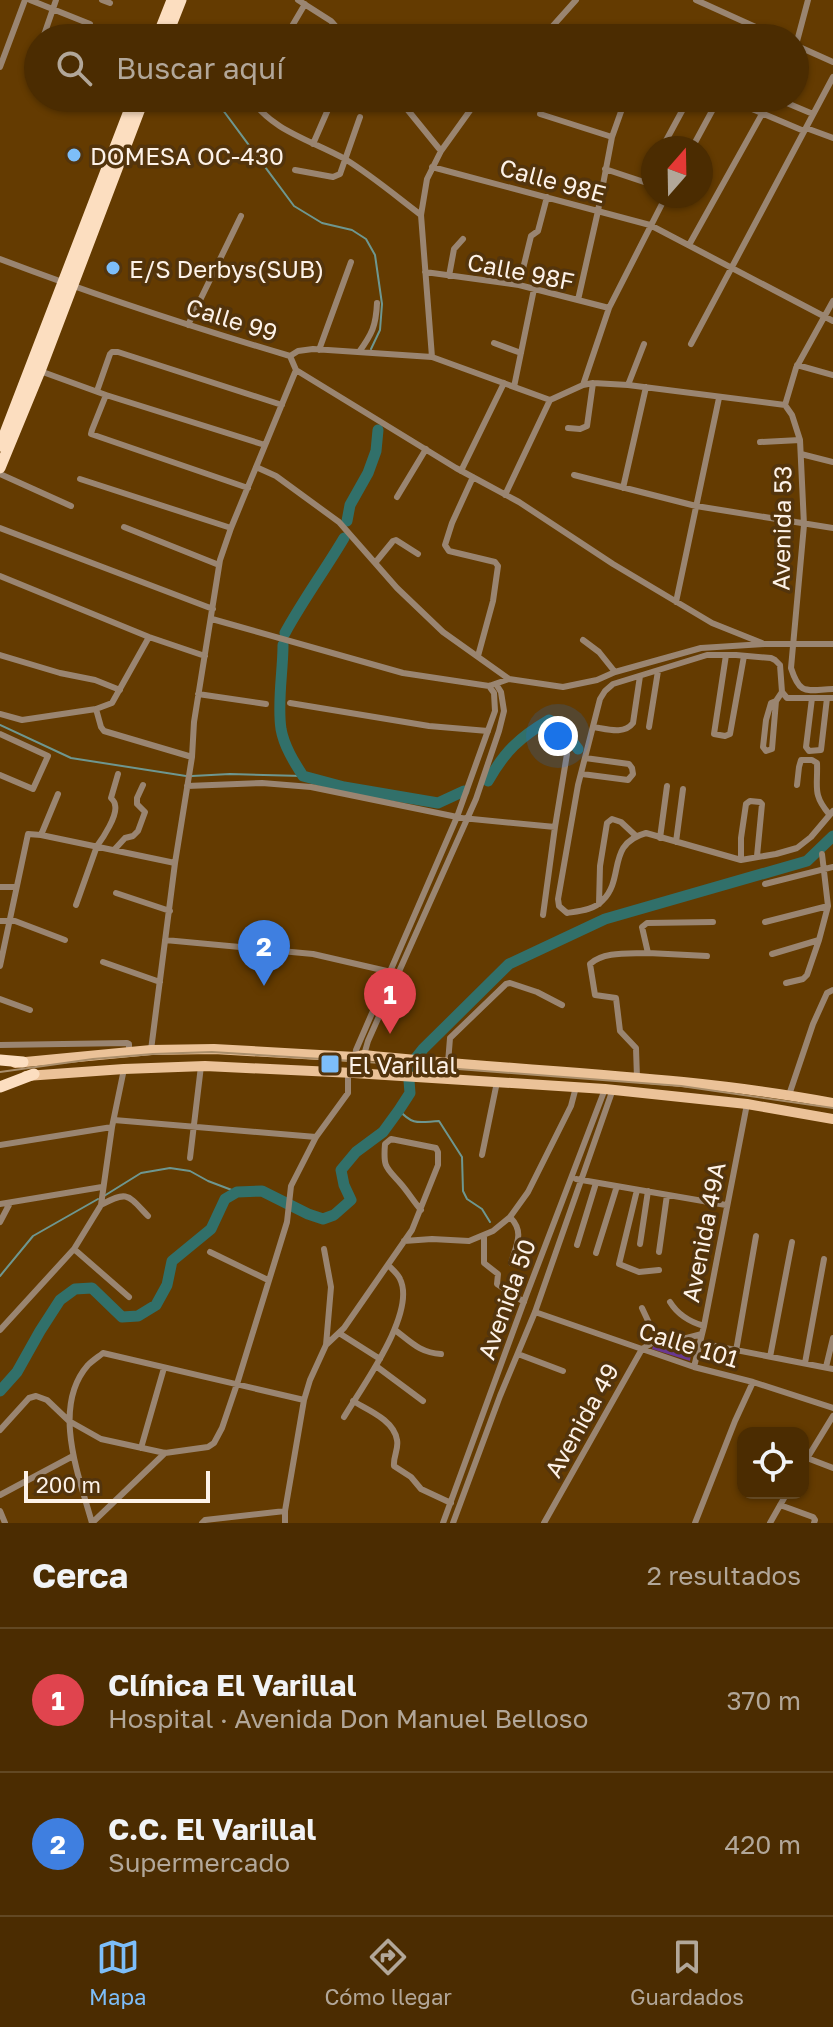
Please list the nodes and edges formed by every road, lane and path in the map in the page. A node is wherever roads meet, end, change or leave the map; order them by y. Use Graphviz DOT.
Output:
graph roads {
  1 [pos="28,0"];
  2 [pos="56,0"];
  3 [pos="172,0"];
  4 [pos="181,0"];
  5 [pos="576,0"];
  6 [pos="696,0"];
  7 [pos="808,0"];
  8 [pos="302,2"];
  9 [pos="52,9"];
  10 [pos="47,24"];
  11 [pos="90,24"];
  12 [pos="163,24"];
  13 [pos="172,24"];
  14 [pos="292,24"];
  15 [pos="334,24"];
  16 [pos="556,24"];
  17 [pos="749,24"];
  18 [pos="802,24"];
  19 [pos="809,51"];
  20 [pos="833,62"];
  21 [pos="0,67"];
  22 [pos="833,77"];
  23 [pos="129,112"];
  24 [pos="138,112"];
  25 [pos="264,112"];
  26 [pos="327,112"];
  27 [pos="409,112"];
  28 [pos="469,112"];
  29 [pos="620,112"];
  30 [pos="681,112"];
  31 [pos="711,112"];
  32 [pos="758,112"];
  33 [pos="808,112"];
  34 [pos="540,114"];
  35 [pos="762,114"];
  36 [pos="813,114"];
  37 [pos="360,117"];
  38 [pos="805,130"];
  39 [pos="668,136"];
  40 [pos="698,136"];
  41 [pos="612,137"];
  42 [pos="833,138"];
  43 [pos="313,144"];
  44 [pos="441,151"];
  45 [pos="345,159"];
  46 [pos="432,167"];
  47 [pos="605,169"];
  48 [pos="295,170"];
  49 [pos="641,181"];
  50 [pos="547,197"];
  51 [pos="659,208"];
  52 [pos="598,211"];
  53 [pos="421,215"];
  54 [pos="241,216"];
  55 [pos="650,225"];
  56 [pos="463,239"];
  57 [pos="689,245"];
  58 [pos="0,259"];
  59 [pos="351,262"];
  60 [pos="732,267"];
  61 [pos="425,272"];
  62 [pos="449,276"];
  63 [pos="68,284"];
  64 [pos="519,285"];
  65 [pos="534,289"];
  66 [pos="578,300"];
  67 [pos="833,301"];
  68 [pos="377,303"];
  69 [pos="609,308"];
  70 [pos="825,317"];
  71 [pos="833,321"];
  72 [pos="188,325"];
  73 [pos="494,343"];
  74 [pos="644,344"];
  75 [pos="691,344"];
  76 [pos="319,350"];
  77 [pos="359,352"];
  78 [pos="521,353"];
  79 [pos="290,356"];
  80 [pos="432,357"];
  81 [pos="797,365"];
  82 [pos="296,370"];
  83 [pos="40,371"];
  84 [pos="833,375"];
  85 [pos="504,383"];
  86 [pos="593,383"];
  87 [pos="583,385"];
  88 [pos="628,385"];
  89 [pos="514,387"];
  90 [pos="646,387"];
  91 [pos="97,391"];
  92 [pos="106,395"];
  93 [pos="719,398"];
  94 [pos="550,400"];
  95 [pos="282,405"];
  96 [pos="785,405"];
  97 [pos="568,428"];
  98 [pos="800,440"];
  99 [pos="760,442"];
  100 [pos="265,445"];
  101 [pos="0,446"];
  102 [pos="426,449"];
  103 [pos="801,454"];
  104 [pos="833,462"];
  105 [pos="256,467"];
  106 [pos="0,471"];
  107 [pos="461,471"];
  108 [pos="574,475"];
  109 [pos="473,477"];
  110 [pos="80,479"];
  111 [pos="248,488"];
  112 [pos="623,488"];
  113 [pos="505,495"];
  114 [pos="397,497"];
  115 [pos="71,506"];
  116 [pos="696,506"];
  117 [pos="804,525"];
  118 [pos="124,527"];
  119 [pos="0,528"];
  120 [pos="231,528"];
  121 [pos="833,528"];
  122 [pos="418,554"];
  123 [pos="375,563"];
  124 [pos="219,565"];
  125 [pos="0,576"];
  126 [pos="676,602"];
  127 [pos="213,609"];
  128 [pos="212,619"];
  129 [pos="149,637"];
  130 [pos="583,640"];
  131 [pos="764,644"];
  132 [pos="833,644"];
  133 [pos="794,645"];
  134 [pos="0,655"];
  135 [pos="726,655"];
  136 [pos="205,656"];
  137 [pos="478,656"];
  138 [pos="744,656"];
  139 [pos="791,668"];
  140 [pos="781,669"];
  141 [pos="658,671"];
  142 [pos="615,672"];
  143 [pos="640,676"];
  144 [pos="509,679"];
  145 [pos="492,685"];
  146 [pos="833,689"];
  147 [pos="120,690"];
  148 [pos="782,692"];
  149 [pos="198,694"];
  150 [pos="812,698"];
  151 [pos="830,698"];
  152 [pos="776,701"];
  153 [pos="290,703"];
  154 [pos="266,704"];
  155 [pos="96,709"];
  156 [pos="0,714"];
  157 [pos="593,727"];
  158 [pos="649,727"];
  159 [pos="488,731"];
  160 [pos="0,734"];
  161 [pos="567,754"];
  162 [pos="192,757"];
  163 [pos="585,758"];
  164 [pos="118,774"];
  165 [pos="582,774"];
  166 [pos="0,775"];
  167 [pos="143,785"];
  168 [pos="797,785"];
  169 [pos="187,786"];
  170 [pos="667,786"];
  171 [pos="683,789"];
  172 [pos="58,794"];
  173 [pos="831,813"];
  174 [pos="457,817"];
  175 [pos="468,818"];
  176 [pos="555,827"];
  177 [pos="41,835"];
  178 [pos="636,836"];
  179 [pos="660,838"];
  180 [pos="676,842"];
  181 [pos="97,846"];
  182 [pos="114,850"];
  183 [pos="822,854"];
  184 [pos="757,856"];
  185 [pos="741,860"];
  186 [pos="175,863"];
  187 [pos="829,867"];
  188 [pos="765,884"];
  189 [pos="0,887"];
  190 [pos="16,887"];
  191 [pos="116,893"];
  192 [pos="599,904"];
  193 [pos="76,905"];
  194 [pos="828,906"];
  195 [pos="170,911"];
  196 [pos="543,915"];
  197 [pos="0,921"];
  198 [pos="9,921"];
  199 [pos="713,922"];
  200 [pos="765,922"];
  201 [pos="65,940"];
  202 [pos="165,940"];
  203 [pos="819,940"];
  204 [pos="648,953"];
  205 [pos="772,954"];
  206 [pos="1,956"];
  207 [pos="707,956"];
  208 [pos="103,962"];
  209 [pos="0,966"];
  210 [pos="393,972"];
  211 [pos="160,982"];
  212 [pos="786,983"];
  213 [pos="833,991"];
  214 [pos="0,999"];
  215 [pos="562,1005"];
  216 [pos="30,1010"];
  217 [pos="0,1045"];
  218 [pos="151,1050"];
  219 [pos="129,1052"];
  220 [pos="360,1056"];
  221 [pos="0,1062"];
  222 [pos="23,1062"];
  223 [pos="448,1063"];
  224 [pos="201,1066"];
  225 [pos="124,1069"];
  226 [pos="348,1073"];
  227 [pos="34,1074"];
  228 [pos="637,1078"];
  229 [pos="497,1082"];
  230 [pos="0,1084"];
  231 [pos="576,1087"];
  232 [pos="609,1089"];
  233 [pos="789,1095"];
  234 [pos="833,1103"];
  235 [pos="747,1104"];
  236 [pos="833,1119"];
  237 [pos="113,1124"];
  238 [pos="194,1127"];
  239 [pos="316,1137"];
  240 [pos="0,1145"];
  241 [pos="482,1155"];
  242 [pos="190,1158"];
  243 [pos="572,1177"];
  244 [pos="580,1180"];
  245 [pos="596,1183"];
  246 [pos="617,1186"];
  247 [pos="102,1190"];
  248 [pos="637,1190"];
  249 [pos="648,1191"];
  250 [pos="667,1195"];
  251 [pos="10,1203"];
  252 [pos="101,1203"];
  253 [pos="0,1204"];
  254 [pos="726,1205"];
  255 [pos="421,1210"];
  256 [pos="148,1216"];
  257 [pos="510,1217"];
  258 [pos="0,1222"];
  259 [pos="484,1236"];
  260 [pos="756,1236"];
  261 [pos="404,1241"];
  262 [pos="792,1242"];
  263 [pos="640,1244"];
  264 [pos="577,1245"];
  265 [pos="74,1249"];
  266 [pos="324,1249"];
  267 [pos="210,1252"];
  268 [pos="659,1252"];
  269 [pos="596,1253"];
  270 [pos="824,1259"];
  271 [pos="511,1263"];
  272 [pos="388,1265"];
  273 [pos="659,1270"];
  274 [pos="268,1280"];
  275 [pos="129,1297"];
  276 [pos="524,1302"];
  277 [pos="670,1302"];
  278 [pos="642,1308"];
  279 [pos="535,1312"];
  280 [pos="0,1330"];
  281 [pos="395,1330"];
  282 [pos="703,1330"];
  283 [pos="339,1333"];
  284 [pos="833,1338"];
  285 [pos="657,1340"];
  286 [pos="700,1343"];
  287 [pos="326,1345"];
  288 [pos="642,1349"];
  289 [pos="736,1351"];
  290 [pos="441,1354"];
  291 [pos="518,1354"];
  292 [pos="770,1357"];
  293 [pos="378,1363"];
  294 [pos="805,1363"];
  295 [pos="694,1367"];
  296 [pos="164,1368"];
  297 [pos="830,1368"];
  298 [pos="563,1371"];
  299 [pos="753,1382"];
  300 [pos="237,1384"];
  301 [pos="304,1400"];
  302 [pos="353,1401"];
  303 [pos="423,1401"];
  304 [pos="833,1408"];
  305 [pos="833,1416"];
  306 [pos="344,1417"];
  307 [pos="69,1421"];
  308 [pos="0,1430"];
  309 [pos="141,1448"];
  310 [pos="165,1453"];
  311 [pos="809,1455"];
  312 [pos="73,1456"];
  313 [pos="809,1459"];
  314 [pos="833,1468"];
  315 [pos="0,1495"];
  316 [pos="784,1499"];
  317 [pos="451,1503"];
  318 [pos="780,1505"];
  319 [pos="0,1511"];
  320 [pos="285,1511"];
  321 [pos="247,1520"];
  322 [pos="5,1523"];
  323 [pos="92,1523"];
  324 [pos="202,1523"];
  325 [pos="285,1523"];
  326 [pos="443,1523"];
  327 [pos="453,1523"];
  328 [pos="544,1523"];
  329 [pos="695,1523"];
  330 [pos="770,1523"];
  331 [pos="814,1523"];
  1 -- 9 [label="street"];
  1 -- 21 [label="street"];
  2 -- 9 [label="street"];
  3 -- 12 [label="highway"];
  4 -- 13 [label="highway"];
  5 -- 16 [label="street"];
  6 -- 17 [label="street"];
  7 -- 18 [label="street"];
  8 -- 14 [label="street"];
  8 -- 15 [label="street"];
  9 -- 10 [label="street"];
  9 -- 11 [label="street"];
  19 -- 20 [label="street"];
  22 -- 36 [label="street"];
  23 -- 63 [label="highway"];
  24 -- 63 [label="highway"];
  25 -- 43 [label="street"];
  26 -- 43 [label="street"];
  27 -- 44 [label="street"];
  28 -- 44 [label="street"];
  29 -- 41 [label="street"];
  30 -- 39 [label="street"];
  31 -- 40 [label="street"];
  32 -- 35 [label="street"];
  33 -- 36 [label="street"];
  34 -- 41 [label="street"];
  35 -- 38 [label="street"];
  35 -- 57 [label="street"];
  36 -- 38 [label="street"];
  37 -- 45 [label="street"];
  38 -- 42 [label="street"];
  38 -- 60 [label="street"];
  41 -- 47 [label="street"];
  43 -- 45 [label="street"];
  44 -- 46 [label="street"];
  45 -- 48 [label="street"];
  45 -- 53 [label="street"];
  46 -- 50 [label="street, Calle 98E"];
  46 -- 53 [label="street"];
  47 -- 49 [label="street"];
  47 -- 52 [label="street"];
  50 -- 52 [label="street, Calle 98E"];
  50 -- 64 [label="street"];
  51 -- 55 [label="street"];
  52 -- 55 [label="street, Calle 98E"];
  52 -- 66 [label="street"];
  53 -- 61 [label="street"];
  54 -- 72 [label="street"];
  55 -- 57 [label="street, Calle 98E"];
  55 -- 69 [label="street"];
  56 -- 62 [label="street"];
  57 -- 60 [label="street, Calle 98E"];
  58 -- 63 [label="street, Calle 99"];
  59 -- 76 [label="street"];
  60 -- 70 [label="street, Calle 98E"];
  60 -- 75 [label="street"];
  61 -- 62 [label="street, Calle 98F"];
  61 -- 80 [label="street"];
  62 -- 64 [label="street, Calle 98F"];
  63 -- 72 [label="street, Calle 99"];
  63 -- 83 [label="highway"];
  63 -- 101 [label="highway"];
  64 -- 65 [label="street, Calle 98F"];
  65 -- 66 [label="street, Calle 98F"];
  65 -- 78 [label="street"];
  66 -- 69 [label="street, Calle 98F"];
  67 -- 70 [label="street"];
  68 -- 77 [label="street"];
  69 -- 87 [label="street"];
  70 -- 71 [label="street, Calle 98E"];
  70 -- 81 [label="street"];
  72 -- 79 [label="street, Calle 99"];
  73 -- 78 [label="street"];
  74 -- 88 [label="street"];
  76 -- 77 [label="street, Calle 99"];
  76 -- 79 [label="street, Calle 99"];
  77 -- 80 [label="street, Calle 99"];
  78 -- 89 [label="street"];
  79 -- 82 [label="street"];
  80 -- 85 [label="street, Calle 99"];
  81 -- 84 [label="street"];
  81 -- 96 [label="street"];
  82 -- 95 [label="street"];
  82 -- 102 [label="street"];
  83 -- 91 [label="street"];
  83 -- 106 [label="highway"];
  85 -- 89 [label="street, Calle 99"];
  85 -- 107 [label="street"];
  86 -- 87 [label="street"];
  86 -- 88 [label="street"];
  86 -- 97 [label="street"];
  87 -- 94 [label="street"];
  88 -- 90 [label="street"];
  89 -- 94 [label="street, Calle 99"];
  90 -- 93 [label="street"];
  90 -- 112 [label="street"];
  91 -- 92 [label="street"];
  91 -- 95 [label="street"];
  92 -- 100 [label="street"];
  92 -- 111 [label="street"];
  93 -- 96 [label="street"];
  93 -- 116 [label="street"];
  94 -- 113 [label="street"];
  95 -- 100 [label="street"];
  96 -- 98 [label="street, Avenida 53"];
  98 -- 99 [label="street"];
  98 -- 103 [label="street, Avenida 53"];
  100 -- 105 [label="street"];
  102 -- 107 [label="street"];
  102 -- 114 [label="street"];
  103 -- 104 [label="street"];
  103 -- 117 [label="street, Avenida 53"];
  105 -- 111 [label="street"];
  105 -- 123 [label="street"];
  106 -- 115 [label="street"];
  107 -- 109 [label="street"];
  108 -- 112 [label="street"];
  109 -- 113 [label="street"];
  109 -- 137 [label="street"];
  110 -- 120 [label="street"];
  111 -- 120 [label="street"];
  112 -- 116 [label="street"];
  113 -- 126 [label="street"];
  116 -- 117 [label="street"];
  116 -- 126 [label="street"];
  117 -- 121 [label="street"];
  117 -- 133 [label="street, Avenida 53"];
  118 -- 124 [label="street"];
  119 -- 127 [label="street"];
  120 -- 124 [label="street"];
  122 -- 123 [label="street"];
  123 -- 137 [label="street"];
  124 -- 127 [label="street"];
  125 -- 129 [label="street"];
  126 -- 131 [label="street"];
  127 -- 128 [label="street"];
  128 -- 136 [label="street"];
  128 -- 145 [label="street"];
  129 -- 136 [label="street"];
  129 -- 147 [label="street"];
  130 -- 142 [label="street"];
  131 -- 133 [label="street"];
  131 -- 142 [label="street"];
  132 -- 133 [label="street"];
  133 -- 139 [label="street, Avenida 53"];
  134 -- 147 [label="street"];
  135 -- 138 [label="street"];
  135 -- 138 [label="street"];
  135 -- 141 [label="street"];
  136 -- 149 [label="street"];
  137 -- 144 [label="street"];
  138 -- 140 [label="street"];
  139 -- 140 [label="street"];
  139 -- 146 [label="street"];
  140 -- 148 [label="street"];
  141 -- 143 [label="street"];
  141 -- 158 [label="street"];
  142 -- 144 [label="street"];
  143 -- 157 [label="street"];
  143 -- 157 [label="street"];
  144 -- 145 [label="street"];
  145 -- 159 [label="street"];
  145 -- 175 [label="street"];
  147 -- 155 [label="street"];
  148 -- 150 [label="street"];
  148 -- 152 [label="street"];
  149 -- 154 [label="street"];
  149 -- 162 [label="street"];
  150 -- 151 [label="street"];
  150 -- 151 [label="street"];
  152 -- 152 [label="street"];
  153 -- 159 [label="street"];
  155 -- 156 [label="street"];
  155 -- 162 [label="street"];
  157 -- 163 [label="street"];
  159 -- 174 [label="street"];
  160 -- 166 [label="street"];
  161 -- 176 [label="street"];
  162 -- 169 [label="street"];
  163 -- 165 [label="street"];
  163 -- 165 [label="street"];
  164 -- 181 [label="street"];
  165 -- 192 [label="street"];
  167 -- 182 [label="street"];
  168 -- 173 [label="street"];
  169 -- 174 [label="street"];
  169 -- 186 [label="street"];
  170 -- 179 [label="street"];
  171 -- 180 [label="street"];
  172 -- 177 [label="street"];
  173 -- 184 [label="street"];
  174 -- 175 [label="street"];
  174 -- 210 [label="street"];
  175 -- 176 [label="street"];
  175 -- 210 [label="street"];
  176 -- 196 [label="street"];
  177 -- 181 [label="street"];
  177 -- 190 [label="street"];
  178 -- 179 [label="street"];
  178 -- 192 [label="street"];
  178 -- 192 [label="street"];
  179 -- 180 [label="street"];
  180 -- 185 [label="street"];
  181 -- 182 [label="street"];
  181 -- 193 [label="street"];
  182 -- 186 [label="street"];
  183 -- 187 [label="street"];
  184 -- 185 [label="street"];
  184 -- 185 [label="street"];
  186 -- 195 [label="street"];
  187 -- 188 [label="street"];
  187 -- 194 [label="street"];
  189 -- 190 [label="street"];
  190 -- 198 [label="street"];
  191 -- 195 [label="street"];
  194 -- 200 [label="street"];
  194 -- 203 [label="street"];
  195 -- 202 [label="street"];
  197 -- 198 [label="street"];
  198 -- 201 [label="street"];
  198 -- 206 [label="street"];
  199 -- 204 [label="street"];
  202 -- 210 [label="street"];
  202 -- 211 [label="street"];
  203 -- 205 [label="street"];
  203 -- 212 [label="street"];
  204 -- 207 [label="street"];
  204 -- 228 [label="street"];
  206 -- 209 [label="street"];
  208 -- 211 [label="street"];
  210 -- 220 [label="street"];
  211 -- 218 [label="street"];
  213 -- 233 [label="street"];
  214 -- 216 [label="street"];
  215 -- 223 [label="street"];
  217 -- 219 [label="street"];
  218 -- 219 [label="main road"];
  218 -- 220 [label="main road"];
  219 -- 222 [label="main road"];
  220 -- 223 [label="main road"];
  221 -- 222 [label="highway"];
  223 -- 228 [label="main road"];
  224 -- 225 [label="main road"];
  224 -- 226 [label="main road"];
  224 -- 238 [label="street"];
  225 -- 227 [label="main road"];
  225 -- 237 [label="street"];
  226 -- 229 [label="main road"];
  226 -- 239 [label="street"];
  227 -- 230 [label="highway"];
  228 -- 233 [label="main road"];
  229 -- 231 [label="main road"];
  229 -- 241 [label="street"];
  231 -- 232 [label="main road"];
  231 -- 257 [label="street"];
  232 -- 235 [label="main road"];
  232 -- 243 [label="street, Avenida 50"];
  232 -- 244 [label="street, Avenida 50"];
  233 -- 234 [label="main road"];
  235 -- 236 [label="main road"];
  235 -- 254 [label="street, Avenida 49A"];
  237 -- 238 [label="street"];
  237 -- 240 [label="street"];
  237 -- 247 [label="street"];
  238 -- 239 [label="street"];
  238 -- 242 [label="street"];
  239 -- 274 [label="street"];
  243 -- 244 [label="street"];
  243 -- 276 [label="street, Avenida 50"];
  244 -- 245 [label="street"];
  244 -- 279 [label="street, Avenida 50"];
  245 -- 246 [label="street"];
  245 -- 264 [label="street"];
  246 -- 248 [label="street"];
  246 -- 269 [label="street"];
  247 -- 251 [label="street"];
  247 -- 252 [label="street"];
  248 -- 249 [label="street"];
  248 -- 273 [label="street"];
  249 -- 250 [label="street"];
  249 -- 263 [label="street"];
  250 -- 254 [label="street"];
  250 -- 268 [label="street"];
  251 -- 253 [label="street"];
  251 -- 258 [label="street"];
  252 -- 256 [label="street"];
  252 -- 265 [label="street"];
  254 -- 282 [label="street, Avenida 49A"];
  255 -- 255 [label="street"];
  255 -- 261 [label="street"];
  257 -- 259 [label="street"];
  257 -- 271 [label="street"];
  259 -- 261 [label="street"];
  259 -- 276 [label="street"];
  260 -- 289 [label="street"];
  261 -- 272 [label="street"];
  262 -- 292 [label="street"];
  265 -- 275 [label="street"];
  265 -- 280 [label="street"];
  266 -- 287 [label="street"];
  267 -- 274 [label="street"];
  270 -- 294 [label="street"];
  272 -- 281 [label="street"];
  272 -- 283 [label="street"];
  274 -- 300 [label="street"];
  276 -- 317 [label="street, Avenida 50"];
  277 -- 282 [label="street"];
  278 -- 285 [label="street"];
  279 -- 288 [label="street, Calle 101"];
  279 -- 291 [label="street, Avenida 50"];
  281 -- 290 [label="street"];
  281 -- 293 [label="street"];
  282 -- 285 [label="street, Avenida 49"];
  282 -- 286 [label="street, Avenida 49A"];
  283 -- 287 [label="street"];
  283 -- 293 [label="street"];
  284 -- 297 [label="street"];
  285 -- 288 [label="street, Avenida 49"];
  286 -- 289 [label="street"];
  286 -- 295 [label="street, Avenida 49A"];
  287 -- 301 [label="street"];
  288 -- 295 [label="street, Calle 101"];
  288 -- 328 [label="street, Avenida 49"];
  289 -- 292 [label="street"];
  291 -- 298 [label="street"];
  291 -- 327 [label="street, Avenida 50"];
  292 -- 294 [label="street"];
  293 -- 302 [label="street"];
  293 -- 303 [label="street"];
  294 -- 297 [label="street"];
  295 -- 299 [label="street, Calle 101"];
  296 -- 300 [label="street"];
  296 -- 307 [label="street"];
  296 -- 309 [label="street"];
  299 -- 304 [label="street, Calle 101"];
  299 -- 329 [label="street"];
  300 -- 301 [label="street"];
  300 -- 310 [label="street"];
  301 -- 320 [label="street"];
  302 -- 306 [label="street"];
  302 -- 317 [label="street"];
  305 -- 311 [label="street"];
  307 -- 308 [label="street"];
  307 -- 309 [label="street"];
  307 -- 312 [label="street"];
  309 -- 310 [label="street"];
  310 -- 323 [label="street"];
  312 -- 315 [label="street"];
  312 -- 323 [label="street"];
  313 -- 314 [label="street"];
  316 -- 318 [label="street"];
  317 -- 326 [label="street, Avenida 50"];
  318 -- 330 [label="street"];
  318 -- 331 [label="street"];
  319 -- 322 [label="street"];
  320 -- 321 [label="street"];
  320 -- 325 [label="street"];
  321 -- 324 [label="street"];
}
